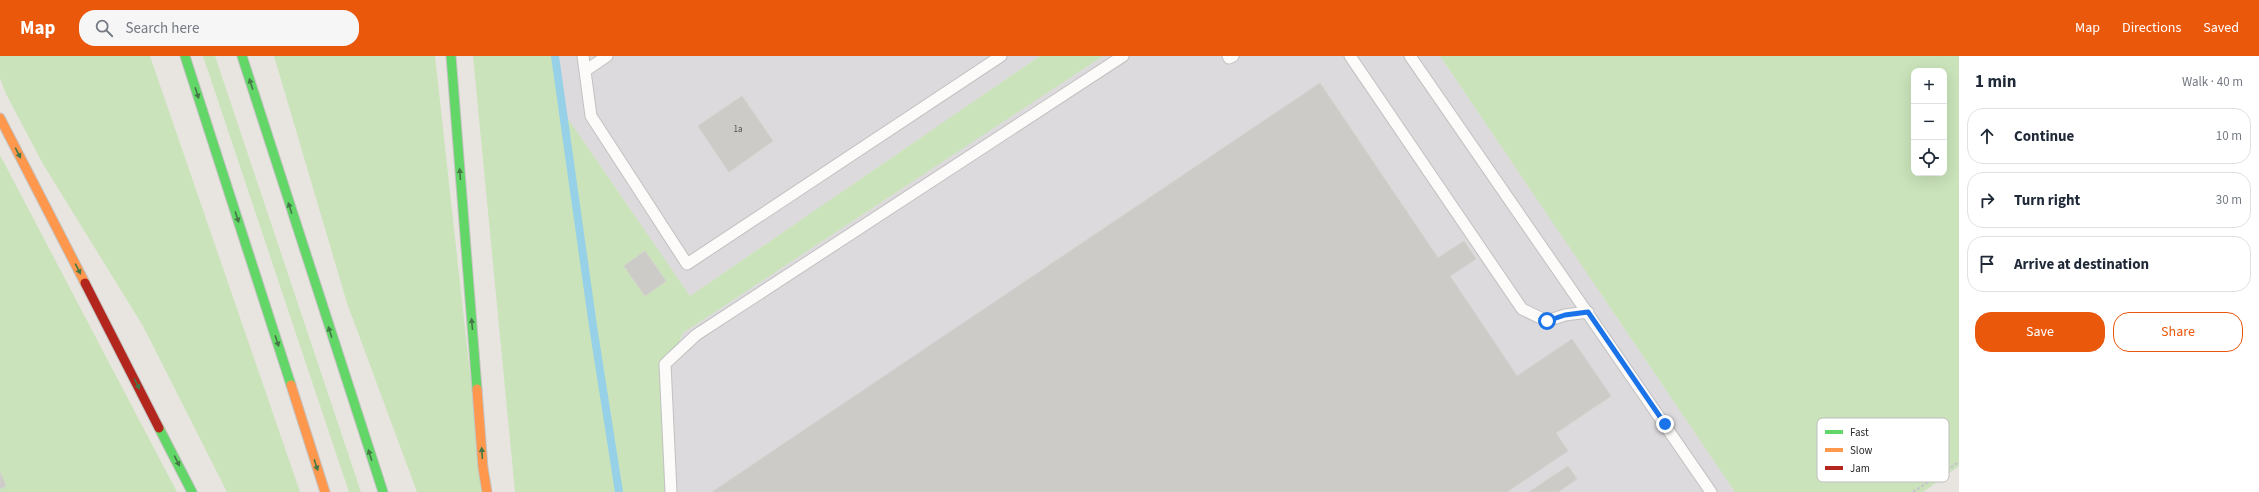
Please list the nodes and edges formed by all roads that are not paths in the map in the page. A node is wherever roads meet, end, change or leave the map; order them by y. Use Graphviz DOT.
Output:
graph roads {
  1 [pos="185,56"];
  2 [pos="242,56"];
  3 [pos="451,56"];
  4 [pos="583,56"];
  5 [pos="607,56"];
  6 [pos="1001,56"];
  7 [pos="1123,56"];
  8 [pos="1228,56"];
  9 [pos="1233,56"];
  10 [pos="1350,56"];
  11 [pos="1410,56"];
  12 [pos="585,71"];
  13 [pos="0,118"];
  14 [pos="1588,312"];
  15 [pos="192,492"];
  16 [pos="326,492"];
  17 [pos="383,492"];
  18 [pos="487,492"];
  19 [pos="671,492"];
  20 [pos="1712,492"];
  1 -- 16 [label="highway, one-way"];
  17 -- 2 [label="highway, one-way"];
  18 -- 3 [label="highway, one-way"];
  4 -- 12 [label="lane"];
  5 -- 12 [label="lane"];
  6 -- 12 [label="lane"];
  7 -- 19 [label="lane"];
  8 -- 9 [label="lane"];
  10 -- 14 [label="lane"];
  11 -- 14 [label="lane"];
  13 -- 15 [label="highway, one-way"];
  14 -- 20 [label="lane"];
}
